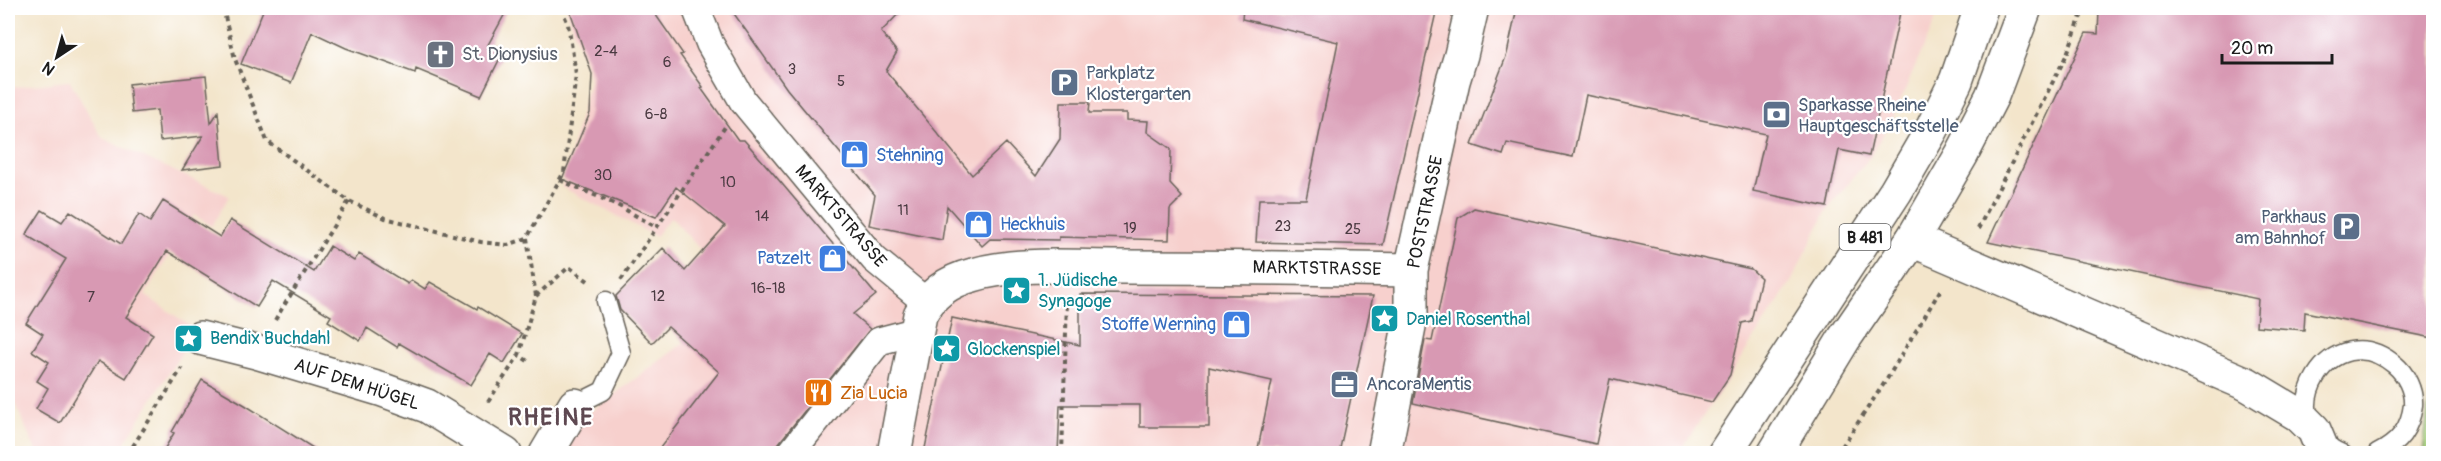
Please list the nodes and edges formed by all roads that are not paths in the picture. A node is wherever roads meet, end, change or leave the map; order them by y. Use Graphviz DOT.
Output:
graph roads {
  1 [pos="696,8"];
  2 [pos="1472,8"];
  3 [pos="1981,8"];
  4 [pos="2025,8"];
  5 [pos="1912,240"];
  6 [pos="1411,270"];
  7 [pos="606,301"];
  8 [pos="922,317"];
  9 [pos="200,338"];
  10 [pos="575,405"];
  11 [pos="2319,442"];
  12 [pos="505,453"];
  13 [pos="546,453"];
  14 [pos="790,453"];
  15 [pos="894,453"];
  16 [pos="1384,453"];
  17 [pos="1724,453"];
  18 [pos="1774,453"];
  19 [pos="2342,453"];
  20 [pos="2377,453"];
  1 -- 8 [label="street, MARKTSTRASSE"];
  2 -- 6 [label="street, POSTSTRASSE"];
  3 -- 17 [label="street, B 481"];
  4 -- 5 [label="street, B 481"];
  5 -- 11 [label="street"];
  5 -- 18 [label="street, B 481"];
  6 -- 8 [label="street, MARKTSTRASSE"];
  6 -- 16 [label="street, POSTSTRASSE"];
  7 -- 10 [label="lane"];
  8 -- 14 [label="street"];
  8 -- 15 [label="street"];
  9 -- 12 [label="street, AUF DEM HÜGEL"];
  10 -- 13 [label="street"];
  11 -- 19 [label="lane"];
  11 -- 20 [label="lane"];
}
